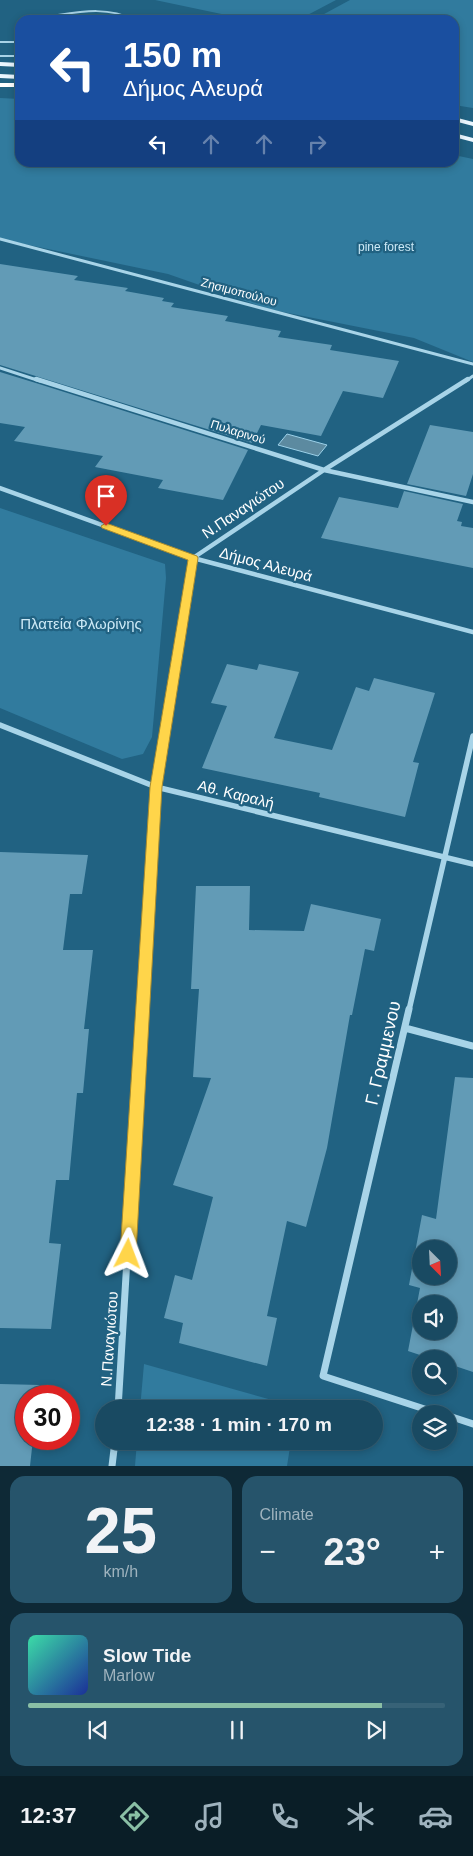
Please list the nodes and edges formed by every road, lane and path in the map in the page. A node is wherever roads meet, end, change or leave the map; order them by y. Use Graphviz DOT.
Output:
graph roads {
  1 [pos="63,15"];
  2 [pos="122,15"];
  3 [pos="0,42"];
  4 [pos="15,42"];
  5 [pos="0,56"];
  6 [pos="15,56"];
  7 [pos="0,64"];
  8 [pos="15,64"];
  9 [pos="0,76"];
  10 [pos="15,77"];
  11 [pos="0,85"];
  12 [pos="15,85"];
  13 [pos="459,120"];
  14 [pos="473,124"];
  15 [pos="459,136"];
  16 [pos="473,140"];
  17 [pos="0,239"];
  18 [pos="473,364"];
  19 [pos="0,368"];
  20 [pos="473,376"];
  21 [pos="324,470"];
  22 [pos="0,488"];
  23 [pos="473,502"];
  24 [pos="193,558"];
  25 [pos="473,632"];
  26 [pos="0,725"];
  27 [pos="473,736"];
  28 [pos="156,787"];
  29 [pos="444,858"];
  30 [pos="473,864"];
  31 [pos="405,1028"];
  32 [pos="473,1046"];
  33 [pos="119,1400"];
  34 [pos="412,1405"];
  35 [pos="457,1419"];
  36 [pos="473,1424"];
  37 [pos="114,1450"];
  38 [pos="112,1466"];
  1 -- 2 [label="lane"];
  3 -- 4 [label="lane"];
  5 -- 6 [label="lane"];
  7 -- 8 [label="main road"];
  9 -- 10 [label="main road"];
  11 -- 12 [label="highway"];
  13 -- 14 [label="main road"];
  15 -- 16 [label="main road"];
  17 -- 18 [label="street, Ζησιμοπούλου"];
  19 -- 21 [label="street, Πυλαρινού"];
  20 -- 21 [label="street, Ν.Παναγιώτου"];
  21 -- 23 [label="street, Πυλαρινού"];
  21 -- 24 [label="street, Ν.Παναγιώτου"];
  22 -- 24 [label="street, Δήμος Αλευρά"];
  24 -- 25 [label="street, Δήμος Αλευρά"];
  24 -- 28 [label="street, Ν.Παναγιώτου"];
  26 -- 28 [label="street, Αθ. Καραλή"];
  27 -- 29 [label="street, Γ. Γραμμενου"];
  28 -- 29 [label="street, Αθ. Καραλή"];
  28 -- 33 [label="street, Ν.Παναγιώτου"];
  29 -- 30 [label="street, Αθ. Καραλή"];
  29 -- 31 [label="street, Γ. Γραμμενου"];
  31 -- 32 [label="street"];
  31 -- 34 [label="street, Γ. Γραμμενου"];
  35 -- 36 [label="street"];
  37 -- 38 [label="street"];
}
